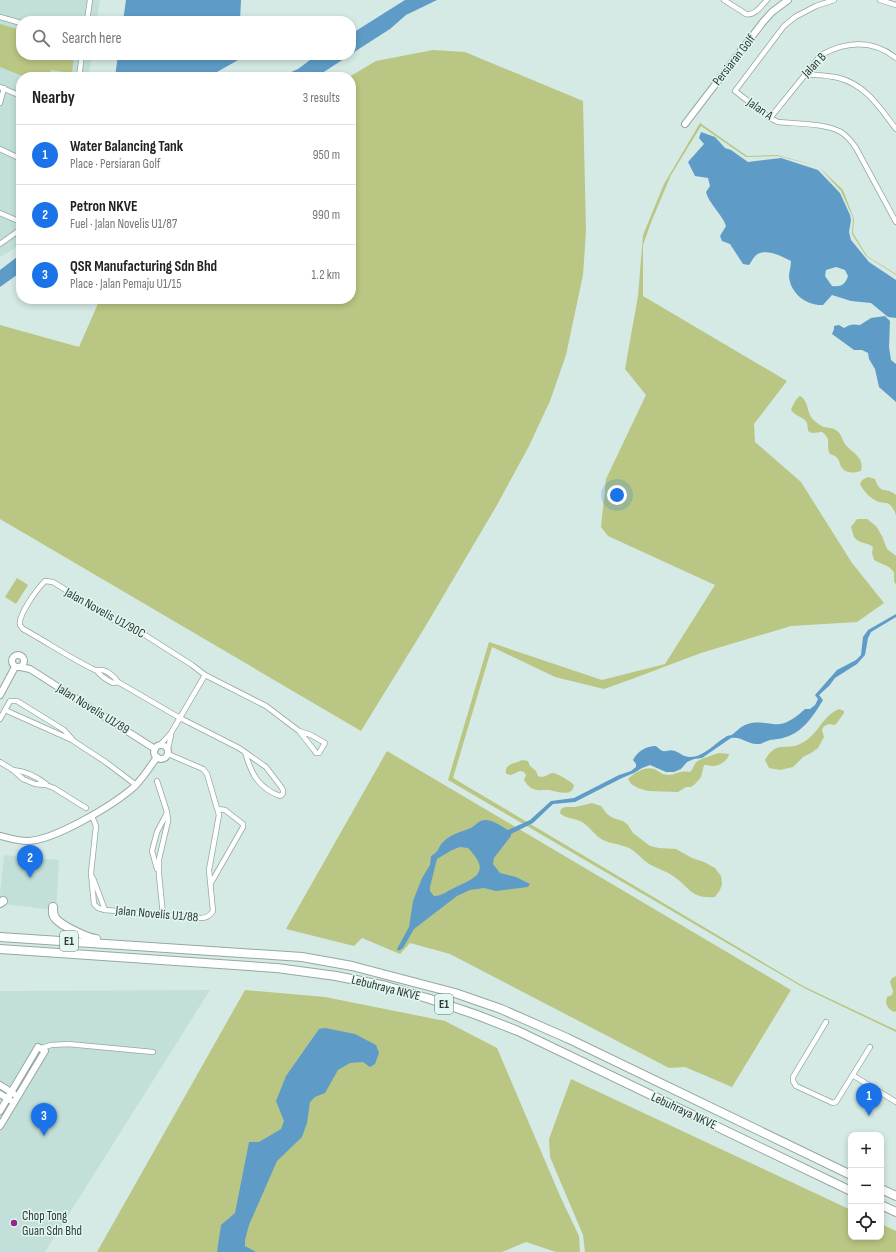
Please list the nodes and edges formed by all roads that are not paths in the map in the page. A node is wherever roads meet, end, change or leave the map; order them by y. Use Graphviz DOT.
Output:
graph roads {
  1 [pos="90,0"];
  2 [pos="724,0"];
  3 [pos="767,0"];
  4 [pos="788,0"];
  5 [pos="834,0"];
  6 [pos="880,0"];
  7 [pos="896,5"];
  8 [pos="0,16"];
  9 [pos="88,16"];
  10 [pos="16,21"];
  11 [pos="896,58"];
  12 [pos="81,60"];
  13 [pos="80,72"];
  14 [pos="804,74"];
  15 [pos="2,87"];
  16 [pos="16,94"];
  17 [pos="0,102"];
  18 [pos="770,118"];
  19 [pos="685,124"];
  20 [pos="896,129"];
  21 [pos="0,149"];
  22 [pos="16,157"];
  23 [pos="0,213"];
  24 [pos="16,220"];
  25 [pos="896,222"];
  26 [pos="16,233"];
  27 [pos="0,244"];
  28 [pos="24,661"];
  29 [pos="17,667"];
  30 [pos="30,669"];
  31 [pos="205,675"];
  32 [pos="0,695"];
  33 [pos="5,710"];
  34 [pos="180,718"];
  35 [pos="0,719"];
  36 [pos="54,723"];
  37 [pos="50,730"];
  38 [pos="299,731"];
  39 [pos="171,733"];
  40 [pos="72,740"];
  41 [pos="158,747"];
  42 [pos="168,752"];
  43 [pos="245,752"];
  44 [pos="157,757"];
  45 [pos="0,762"];
  46 [pos="13,770"];
  47 [pos="157,781"];
  48 [pos="46,785"];
  49 [pos="136,785"];
  50 [pos="86,808"];
  51 [pos="218,809"];
  52 [pos="167,812"];
  53 [pos="92,816"];
  54 [pos="0,836"];
  55 [pos="222,861"];
  56 [pos="210,865"];
  57 [pos="91,872"];
  58 [pos="159,874"];
  59 [pos="211,884"];
  60 [pos="53,907"];
  61 [pos="105,910"];
  62 [pos="163,915"];
  63 [pos="0,937"];
  64 [pos="138,946"];
  65 [pos="0,949"];
  66 [pos="826,1022"];
  67 [pos="42,1048"];
  68 [pos="870,1048"];
  69 [pos="153,1052"];
  70 [pos="854,1076"];
  71 [pos="0,1085"];
  72 [pos="11,1092"];
  73 [pos="0,1094"];
  74 [pos="18,1096"];
  75 [pos="8,1098"];
  76 [pos="15,1102"];
  77 [pos="896,1102"];
  78 [pos="0,1111"];
  79 [pos="0,1126"];
  80 [pos="848,1174"];
  81 [pos="848,1190"];
  82 [pos="884,1190"];
  83 [pos="896,1196"];
  84 [pos="884,1206"];
  85 [pos="896,1212"];
  1 -- 9 [label="street"];
  2 -- 3 [label="street"];
  4 -- 19 [label="street, Persiaran Golf"];
  5 -- 18 [label="street, Jalan A"];
  6 -- 7 [label="street"];
  8 -- 10 [label="street"];
  11 -- 14 [label="street, Jalan B"];
  12 -- 13 [label="street"];
  14 -- 18 [label="street, Jalan B"];
  14 -- 20 [label="street"];
  15 -- 16 [label="street"];
  15 -- 17 [label="street"];
  18 -- 25 [label="street, Jalan A"];
  21 -- 22 [label="street"];
  23 -- 24 [label="street"];
  26 -- 27 [label="street"];
  28 -- 29 [label="street"];
  28 -- 29 [label="street"];
  28 -- 30 [label="street, Jalan Novelis U1/89"];
  29 -- 30 [label="street, Jalan Novelis U1/89"];
  29 -- 32 [label="street"];
  30 -- 41 [label="street, Jalan Novelis U1/89"];
  31 -- 34 [label="street"];
  31 -- 34 [label="street, Jalan Novelis U1/90C"];
  31 -- 38 [label="street"];
  33 -- 35 [label="street"];
  33 -- 36 [label="street"];
  33 -- 37 [label="street"];
  34 -- 39 [label="street"];
  34 -- 43 [label="street"];
  36 -- 37 [label="street"];
  36 -- 40 [label="street"];
  37 -- 40 [label="street"];
  38 -- 38 [label="street"];
  39 -- 41 [label="street"];
  39 -- 42 [label="street"];
  40 -- 49 [label="street"];
  41 -- 42 [label="street"];
  41 -- 44 [label="street"];
  42 -- 44 [label="street"];
  42 -- 51 [label="street, Jalan Novelis U1/88"];
  43 -- 43 [label="street"];
  44 -- 49 [label="street"];
  45 -- 46 [label="street"];
  46 -- 48 [label="street"];
  46 -- 48 [label="street"];
  47 -- 52 [label="street"];
  48 -- 50 [label="street"];
  49 -- 53 [label="street"];
  51 -- 55 [label="street"];
  51 -- 56 [label="street, Jalan Novelis U1/88"];
  52 -- 58 [label="street"];
  52 -- 58 [label="street"];
  53 -- 54 [label="street"];
  53 -- 57 [label="street, Jalan Novelis U1/88"];
  55 -- 56 [label="street"];
  55 -- 59 [label="street"];
  56 -- 59 [label="street, Jalan Novelis U1/88"];
  57 -- 61 [label="street, Jalan Novelis U1/88"];
  57 -- 61 [label="street, Jalan Novelis U1/88"];
  58 -- 62 [label="street"];
  59 -- 62 [label="street, Jalan Novelis U1/88"];
  60 -- 64 [label="highway"];
  61 -- 62 [label="street, Jalan Novelis U1/88"];
  63 -- 64 [label="highway, Lebuhraya NKVE / E1"];
  64 -- 80 [label="highway, Lebuhraya NKVE / E1"];
  65 -- 81 [label="highway, Lebuhraya NKVE / E1"];
  66 -- 70 [label="street"];
  67 -- 69 [label="street"];
  67 -- 72 [label="street"];
  67 -- 74 [label="street"];
  68 -- 70 [label="street"];
  70 -- 77 [label="street"];
  71 -- 72 [label="street"];
  72 -- 74 [label="street"];
  72 -- 75 [label="street"];
  73 -- 75 [label="street"];
  74 -- 76 [label="street"];
  75 -- 76 [label="street"];
  75 -- 78 [label="street"];
  76 -- 79 [label="street"];
  82 -- 83 [label="highway"];
  84 -- 85 [label="highway"];
}
